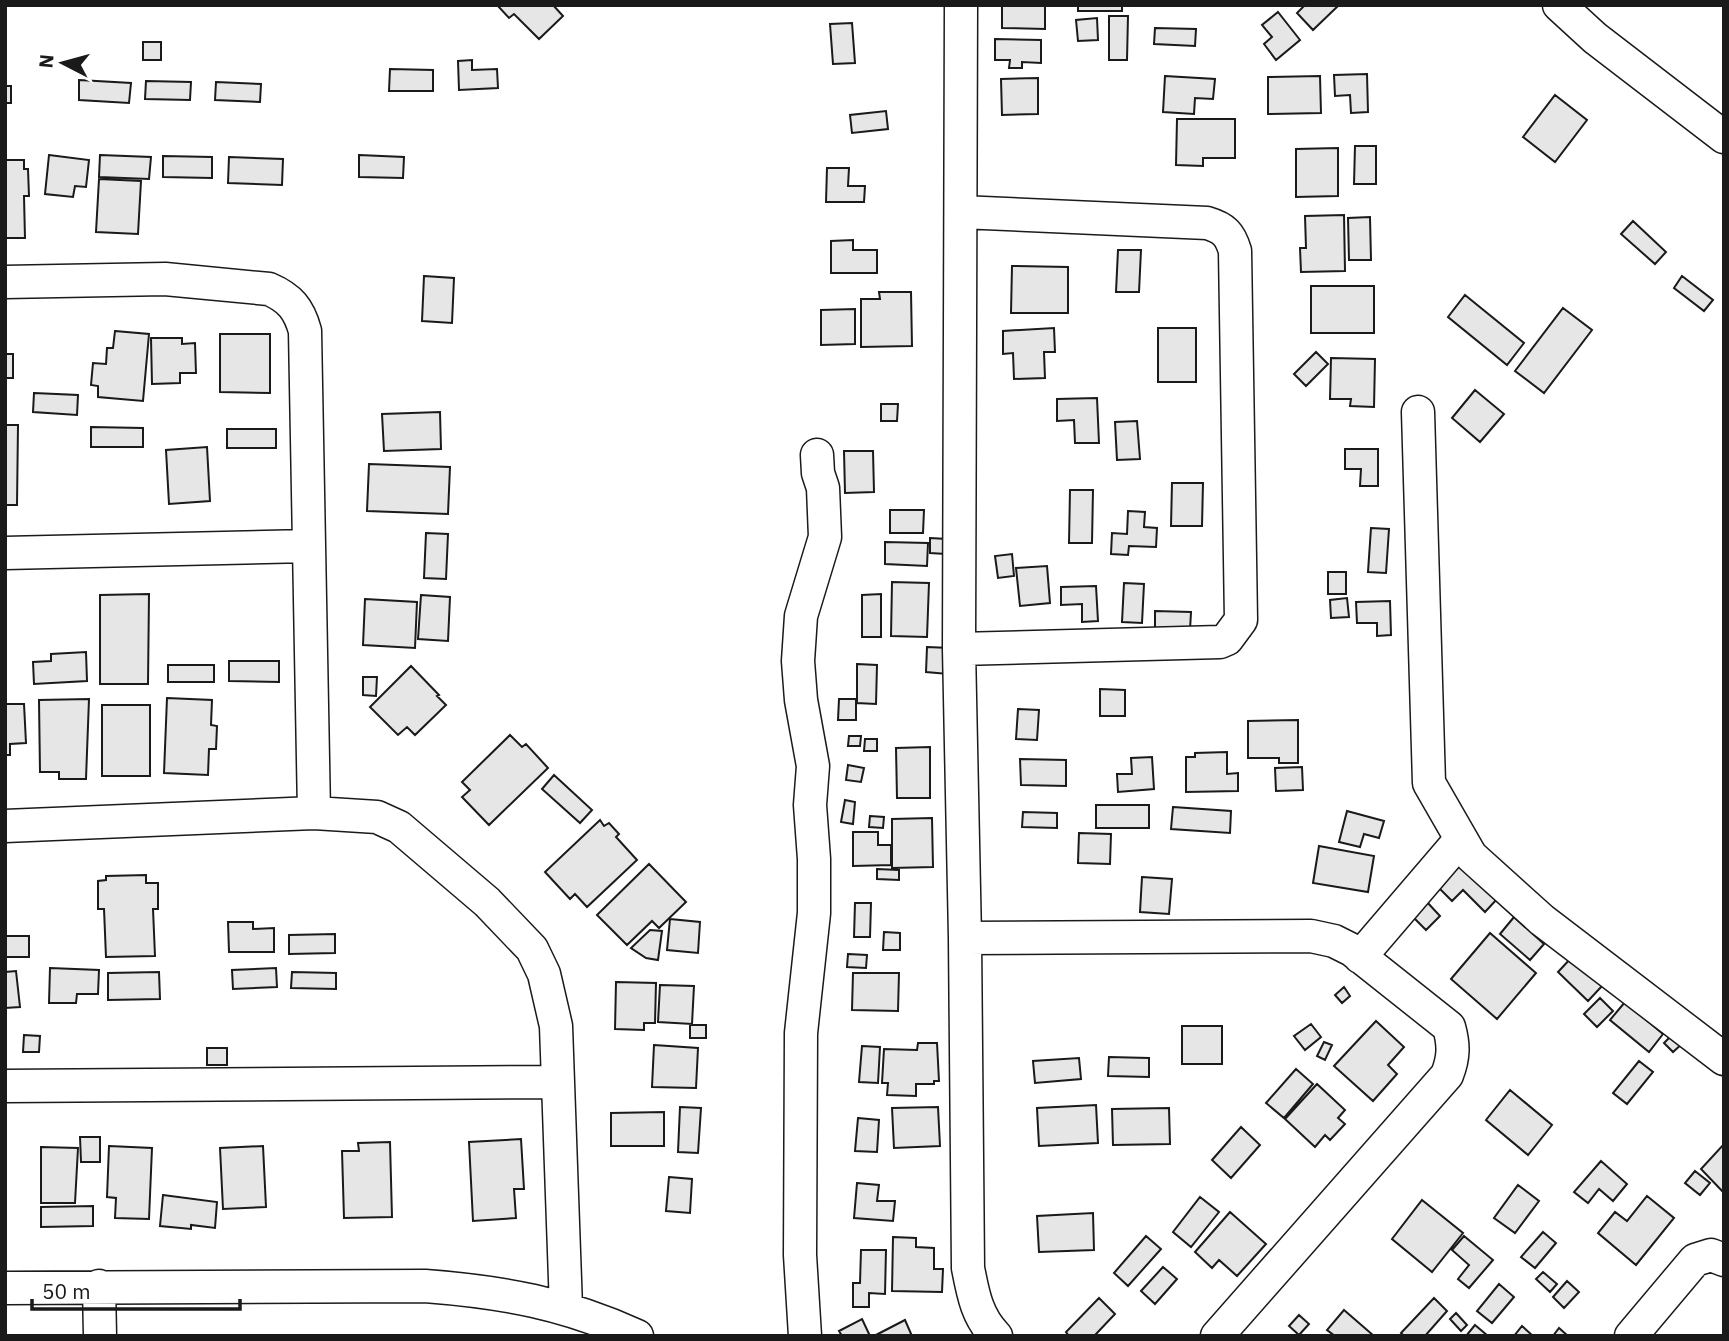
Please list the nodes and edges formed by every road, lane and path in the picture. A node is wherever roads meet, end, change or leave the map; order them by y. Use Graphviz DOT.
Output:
graph roads {
  1 [pos="961,5"];
  2 [pos="1559,5"];
  3 [pos="1724,137"];
  4 [pos="961,212"];
  5 [pos="5,282"];
  6 [pos="1418,412"];
  7 [pos="817,455"];
  8 [pos="308,546"];
  9 [pos="5,553"];
  10 [pos="959,649"];
  11 [pos="314,813"];
  12 [pos="5,826"];
  13 [pos="1461,839"];
  14 [pos="965,938"];
  15 [pos="1360,957"];
  16 [pos="1724,1059"];
  17 [pos="558,1082"];
  18 [pos="5,1086"];
  19 [pos="1724,1260"];
  20 [pos="99,1286"];
  21 [pos="5,1288"];
  22 [pos="566,1308"];
  23 [pos="100,1336"];
  24 [pos="637,1336"];
  25 [pos="805,1336"];
  26 [pos="996,1336"];
  27 [pos="1217,1336"];
  28 [pos="1631,1336"];
  1 -- 4 [label="street"];
  2 -- 3 [label="street"];
  4 -- 10 [label="street"];
  4 -- 10 [label="street"];
  5 -- 8 [label="street"];
  6 -- 13 [label="street"];
  7 -- 25 [label="street"];
  8 -- 9 [label="street"];
  8 -- 11 [label="street"];
  10 -- 14 [label="street"];
  11 -- 12 [label="street"];
  11 -- 17 [label="street"];
  13 -- 15 [label="street"];
  13 -- 16 [label="street"];
  14 -- 15 [label="street"];
  14 -- 26 [label="street"];
  15 -- 27 [label="street"];
  17 -- 18 [label="street"];
  17 -- 22 [label="street"];
  19 -- 28 [label="street"];
  20 -- 21 [label="street"];
  20 -- 22 [label="street"];
  20 -- 23 [label="street"];
  22 -- 24 [label="street"];
}
